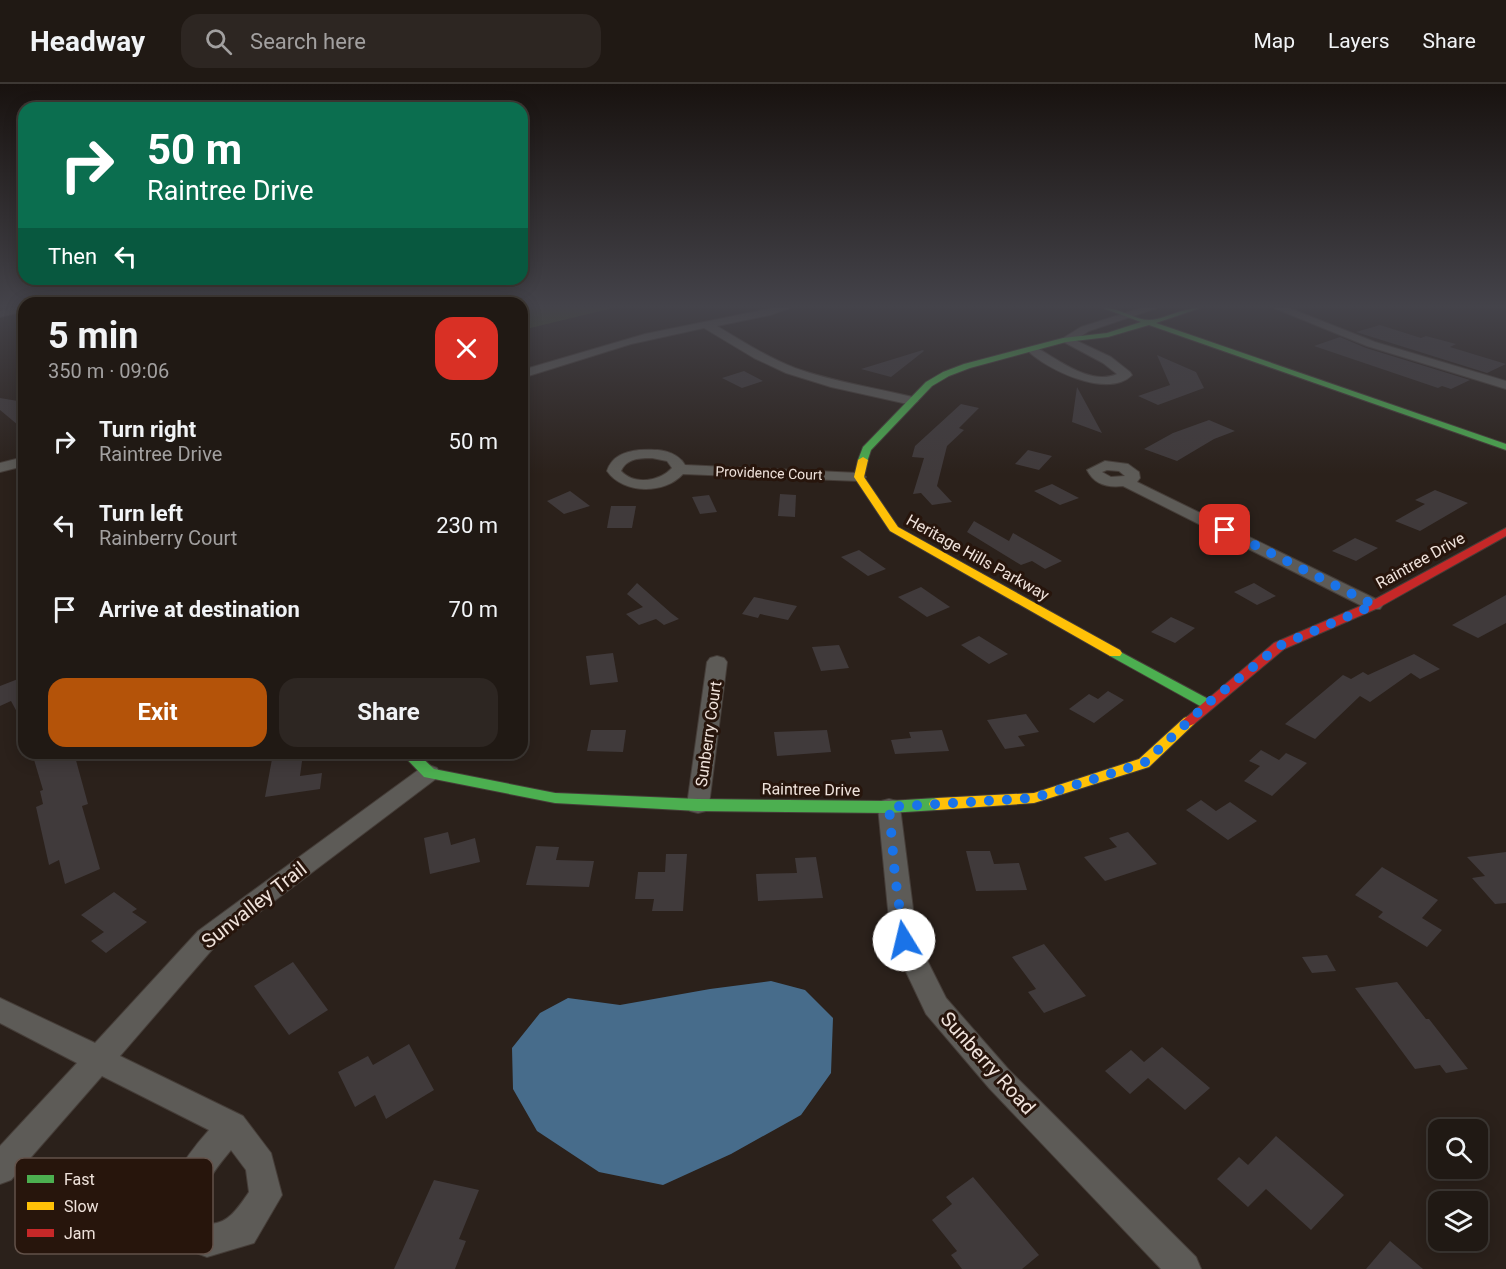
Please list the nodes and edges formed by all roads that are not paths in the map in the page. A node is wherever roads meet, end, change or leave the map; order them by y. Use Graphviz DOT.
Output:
graph roads {
  1 [pos="555,363"];
  2 [pos="775,363"];
  3 [pos="978,363"];
  4 [pos="1057,363"];
  5 [pos="1111,363"];
  6 [pos="1266,363"];
  7 [pos="1435,363"];
  8 [pos="528,372"];
  9 [pos="1506,385"];
  10 [pos="912,401"];
  11 [pos="1506,447"];
  12 [pos="18,463"];
  13 [pos="1,467"];
  14 [pos="679,470"];
  15 [pos="859,477"];
  16 [pos="1126,482"];
  17 [pos="1506,531"];
  18 [pos="1374,605"];
  19 [pos="717,663"];
  20 [pos="1207,704"];
  21 [pos="414,759"];
  22 [pos="429,773"];
  23 [pos="698,805"];
  24 [pos="889,807"];
  25 [pos="0,1010"];
  26 [pos="99,1058"];
  27 [pos="232,1126"];
  28 [pos="0,1169"];
  29 [pos="1184,1269"];
  1 -- 8 [label="street"];
  2 -- 10 [label="street"];
  3 -- 10 [label="street"];
  4 -- 5 [label="street"];
  6 -- 11 [label="street"];
  7 -- 9 [label="street"];
  10 -- 15 [label="street"];
  12 -- 13 [label="street"];
  14 -- 15 [label="street, Providence Court"];
  15 -- 20 [label="street, Heritage Hills Parkway"];
  16 -- 18 [label="street"];
  17 -- 18 [label="street, Raintree Drive"];
  18 -- 20 [label="street, Raintree Drive"];
  19 -- 23 [label="street, Sunberry Court"];
  20 -- 24 [label="street, Raintree Drive"];
  21 -- 22 [label="street"];
  22 -- 23 [label="street, Raintree Drive"];
  22 -- 26 [label="street, Sunvalley Trail"];
  23 -- 24 [label="street, Raintree Drive"];
  24 -- 29 [label="street, Sunberry Road"];
  25 -- 26 [label="street"];
  26 -- 27 [label="street"];
  26 -- 28 [label="street, Sunvalley Trail"];
}
